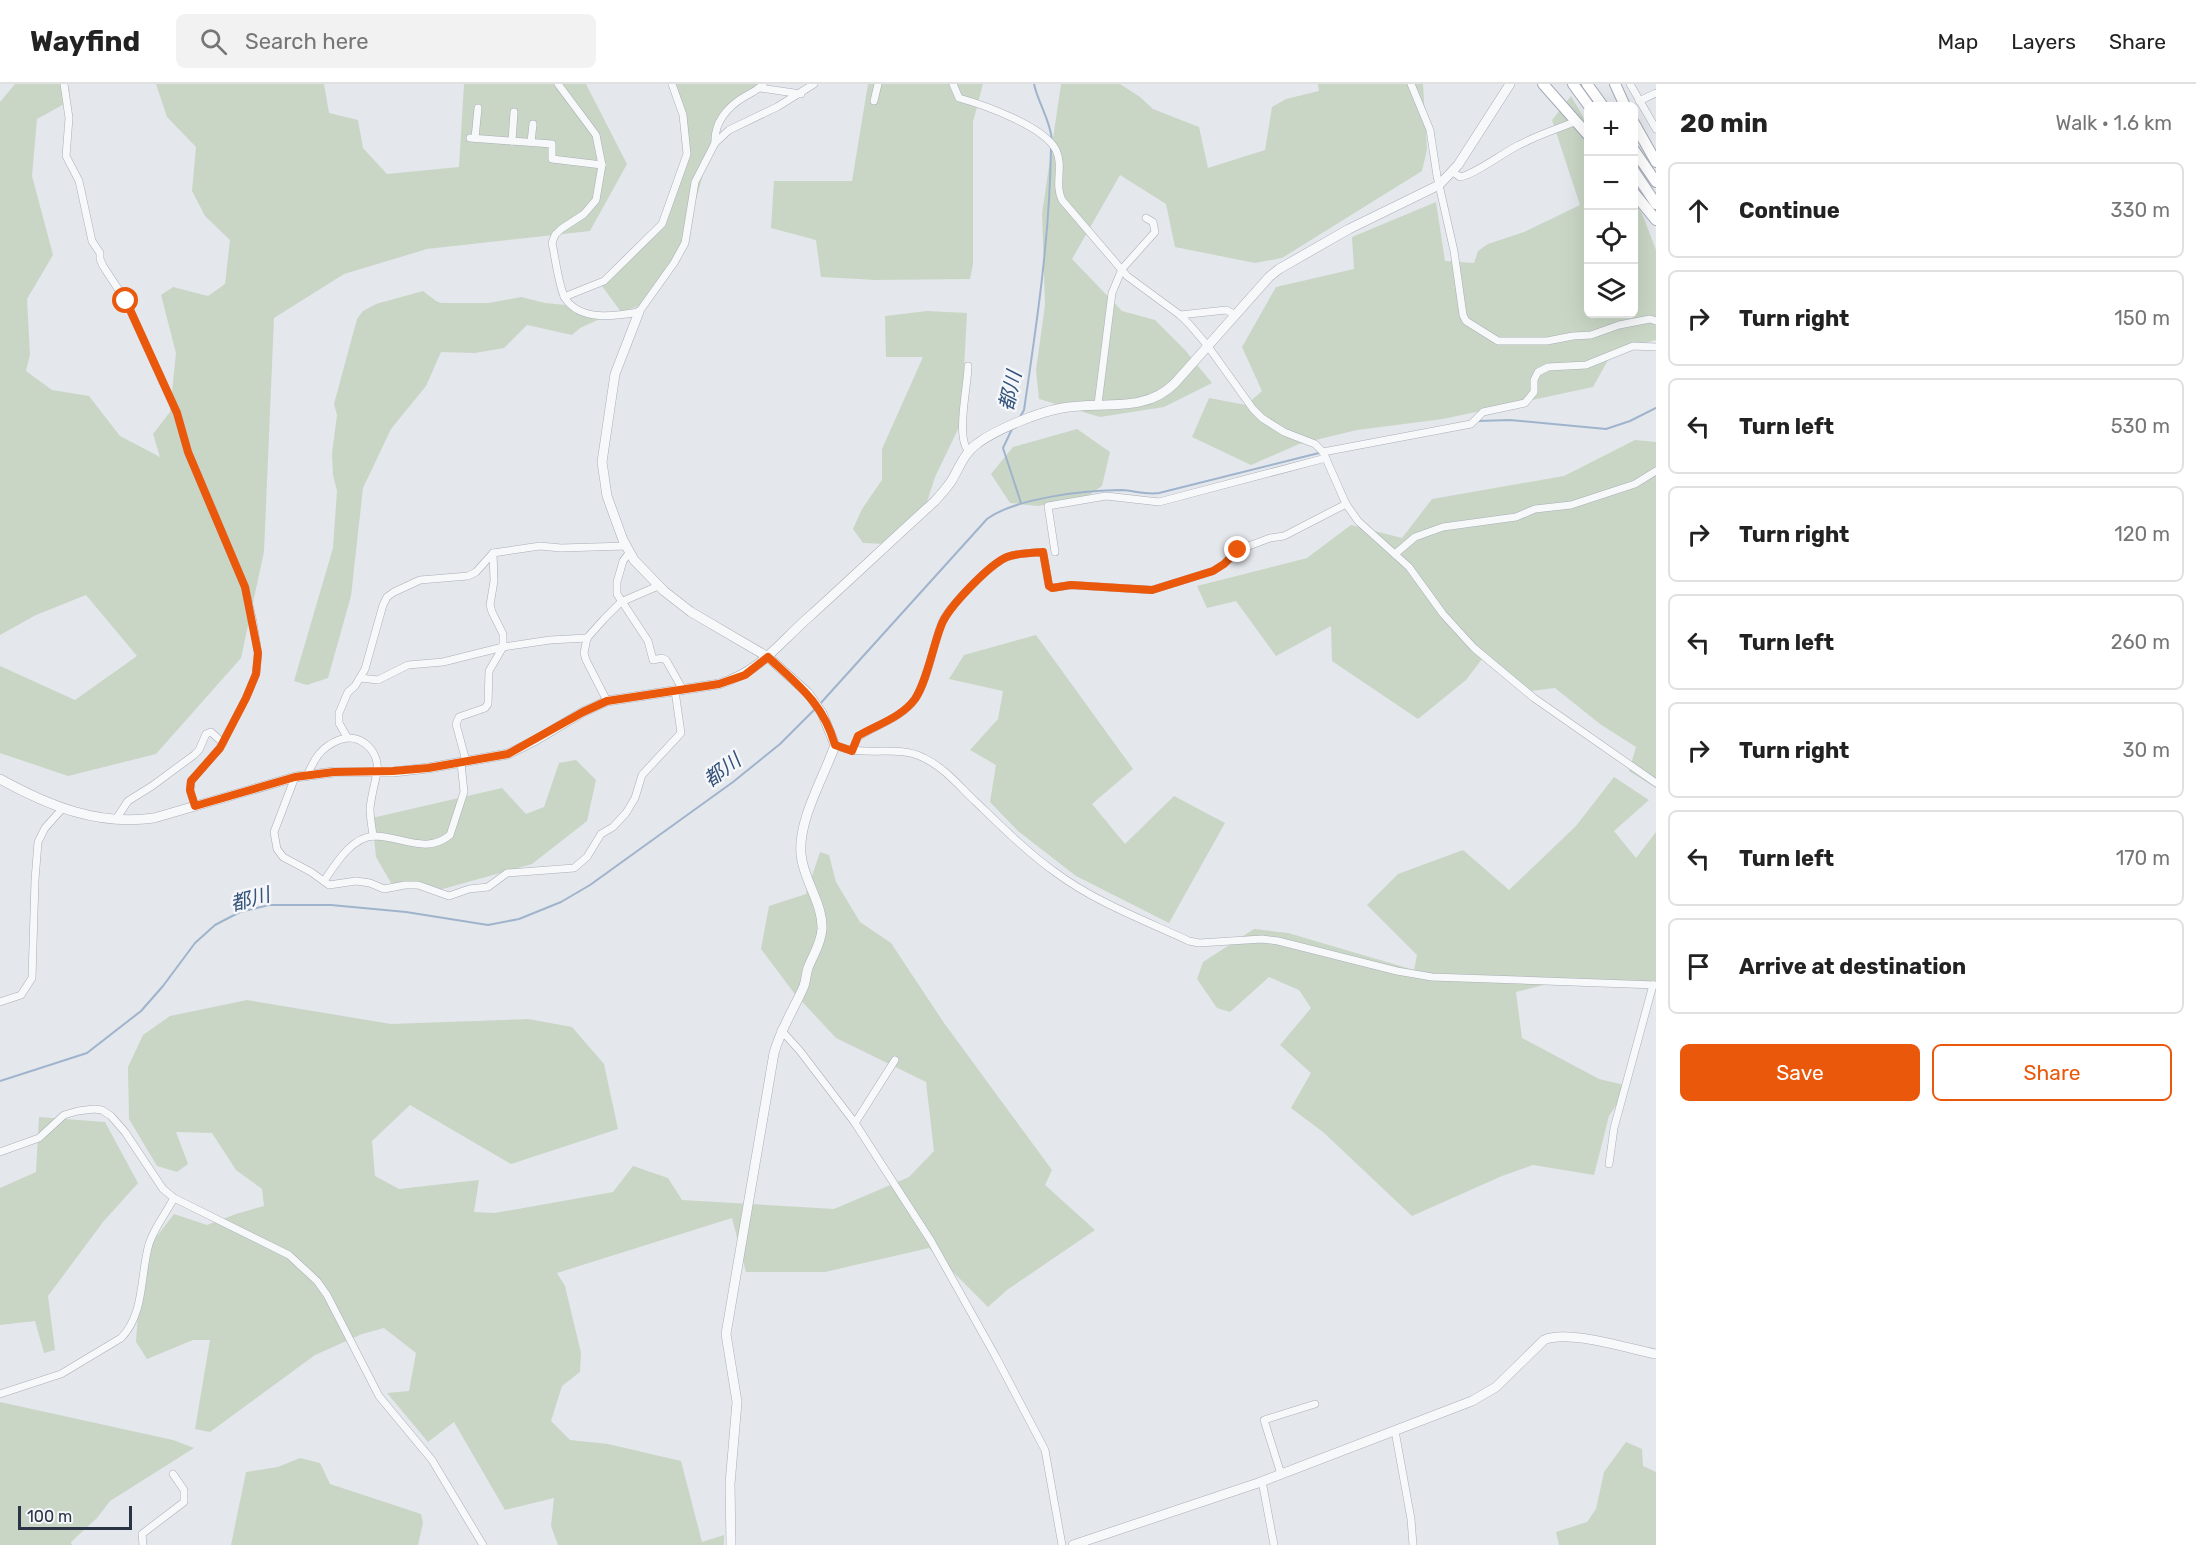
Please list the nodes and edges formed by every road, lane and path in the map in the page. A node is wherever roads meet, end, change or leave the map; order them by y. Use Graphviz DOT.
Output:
graph roads {
  1 [pos="64,84"];
  2 [pos="558,84"];
  3 [pos="672,84"];
  4 [pos="814,84"];
  5 [pos="878,84"];
  6 [pos="953,84"];
  7 [pos="1411,84"];
  8 [pos="1510,84"];
  9 [pos="1543,84"];
  10 [pos="1573,84"];
  11 [pos="1587,84"];
  12 [pos="1615,84"];
  13 [pos="1630,84"];
  14 [pos="762,86"];
  15 [pos="1656,93"];
  16 [pos="801,94"];
  17 [pos="874,101"];
  18 [pos="1639,101"];
  19 [pos="1586,102"];
  20 [pos="1600,102"];
  21 [pos="1623,102"];
  22 [pos="478,108"];
  23 [pos="514,112"];
  24 [pos="1577,121"];
  25 [pos="532,124"];
  26 [pos="1656,129"];
  27 [pos="1584,130"];
  28 [pos="1638,130"];
  29 [pos="512,141"];
  30 [pos="531,142"];
  31 [pos="715,143"];
  32 [pos="1638,156"];
  33 [pos="1656,162"];
  34 [pos="602,165"];
  35 [pos="1453,172"];
  36 [pos="1638,177"];
  37 [pos="1656,182"];
  38 [pos="1439,185"];
  39 [pos="1638,198"];
  40 [pos="1656,204"];
  41 [pos="1146,218"];
  42 [pos="1656,220"];
  43 [pos="1122,269"];
  44 [pos="564,297"];
  45 [pos="639,312"];
  46 [pos="1234,314"];
  47 [pos="1180,315"];
  48 [pos="1656,321"];
  49 [pos="1208,345"];
  50 [pos="1656,347"];
  51 [pos="968,366"];
  52 [pos="1098,404"];
  53 [pos="969,451"];
  54 [pos="1324,455"];
  55 [pos="1656,471"];
  56 [pos="1346,504"];
  57 [pos="628,550"];
  58 [pos="1055,552"];
  59 [pos="493,553"];
  60 [pos="1395,554"];
  61 [pos="658,586"];
  62 [pos="621,602"];
  63 [pos="587,638"];
  64 [pos="502,647"];
  65 [pos="768,657"];
  66 [pos="360,678"];
  67 [pos="679,690"];
  68 [pos="607,701"];
  69 [pos="347,737"];
  70 [pos="223,743"];
  71 [pos="835,745"];
  72 [pos="852,751"];
  73 [pos="464,762"];
  74 [pos="377,770"];
  75 [pos="307,776"];
  76 [pos="295,777"];
  77 [pos="0,779"];
  78 [pos="1656,783"];
  79 [pos="195,806"];
  80 [pos="62,809"];
  81 [pos="116,819"];
  82 [pos="373,836"];
  83 [pos="324,881"];
  84 [pos="1654,985"];
  85 [pos="0,1002"];
  86 [pos="781,1030"];
  87 [pos="895,1060"];
  88 [pos="855,1123"];
  89 [pos="0,1152"];
  90 [pos="1609,1164"];
  91 [pos="174,1198"];
  92 [pos="1656,1354"];
  93 [pos="0,1394"];
  94 [pos="1315,1404"];
  95 [pos="1395,1431"];
  96 [pos="173,1474"];
  97 [pos="1281,1474"];
  98 [pos="1262,1481"];
  99 [pos="143,1545"];
  100 [pos="483,1545"];
  101 [pos="731,1545"];
  102 [pos="1062,1545"];
  103 [pos="1073,1545"];
  104 [pos="1274,1545"];
  105 [pos="1413,1545"];
  1 -- 70 [label="street"];
  2 -- 34 [label="street"];
  3 -- 44 [label="street"];
  4 -- 16 [label="street"];
  5 -- 17 [label="street"];
  6 -- 43 [label="street"];
  7 -- 38 [label="street"];
  8 -- 35 [label="street"];
  9 -- 24 [label="main road"];
  10 -- 19 [label="main road"];
  11 -- 20 [label="main road"];
  12 -- 21 [label="main road"];
  13 -- 18 [label="street"];
  14 -- 16 [label="street"];
  14 -- 31 [label="street"];
  15 -- 18 [label="street"];
  16 -- 31 [label="street"];
  18 -- 26 [label="street"];
  22 -- 29 [label="street"];
  23 -- 29 [label="street"];
  24 -- 27 [label="main road"];
  24 -- 35 [label="street"];
  25 -- 30 [label="street"];
  28 -- 33 [label="main road"];
  29 -- 30 [label="street"];
  30 -- 34 [label="street"];
  31 -- 45 [label="street"];
  32 -- 37 [label="main road"];
  34 -- 44 [label="street"];
  35 -- 38 [label="street"];
  36 -- 40 [label="main road"];
  38 -- 46 [label="street"];
  38 -- 48 [label="street"];
  39 -- 42 [label="main road"];
  41 -- 43 [label="street"];
  43 -- 47 [label="street"];
  43 -- 52 [label="street"];
  44 -- 45 [label="street"];
  45 -- 57 [label="street"];
  46 -- 47 [label="street"];
  46 -- 49 [label="street"];
  47 -- 49 [label="street"];
  49 -- 52 [label="street"];
  49 -- 54 [label="street"];
  50 -- 54 [label="street"];
  51 -- 53 [label="street"];
  52 -- 53 [label="street"];
  53 -- 65 [label="street"];
  54 -- 56 [label="street"];
  54 -- 58 [label="street"];
  55 -- 60 [label="street"];
  56 -- 60 [label="street"];
  56 -- 72 [label="street"];
  57 -- 59 [label="street"];
  57 -- 61 [label="street"];
  57 -- 62 [label="street"];
  59 -- 64 [label="street"];
  59 -- 66 [label="street"];
  60 -- 78 [label="street"];
  61 -- 62 [label="street"];
  61 -- 65 [label="street"];
  62 -- 63 [label="street"];
  62 -- 67 [label="street"];
  63 -- 64 [label="street"];
  63 -- 68 [label="street"];
  64 -- 66 [label="street"];
  64 -- 73 [label="street"];
  65 -- 67 [label="street"];
  65 -- 71 [label="street"];
  66 -- 69 [label="street"];
  67 -- 68 [label="street"];
  67 -- 83 [label="street"];
  68 -- 73 [label="street"];
  69 -- 74 [label="street"];
  69 -- 75 [label="street"];
  70 -- 79 [label="street"];
  70 -- 81 [label="street"];
  71 -- 72 [label="street"];
  71 -- 86 [label="street"];
  72 -- 84 [label="street"];
  73 -- 74 [label="street"];
  73 -- 82 [label="street"];
  74 -- 75 [label="street"];
  74 -- 82 [label="street"];
  75 -- 76 [label="street"];
  76 -- 79 [label="street"];
  76 -- 83 [label="street"];
  77 -- 80 [label="street"];
  79 -- 81 [label="street"];
  80 -- 81 [label="street"];
  80 -- 85 [label="street"];
  82 -- 83 [label="street"];
  84 -- 90 [label="street"];
  86 -- 88 [label="street"];
  86 -- 101 [label="street"];
  87 -- 88 [label="street"];
  88 -- 102 [label="street"];
  89 -- 91 [label="street"];
  91 -- 93 [label="street"];
  91 -- 100 [label="street"];
  92 -- 95 [label="street"];
  94 -- 97 [label="street"];
  95 -- 97 [label="street"];
  95 -- 105 [label="street"];
  96 -- 99 [label="street"];
  97 -- 98 [label="street"];
  98 -- 103 [label="street"];
  98 -- 104 [label="street"];
}
